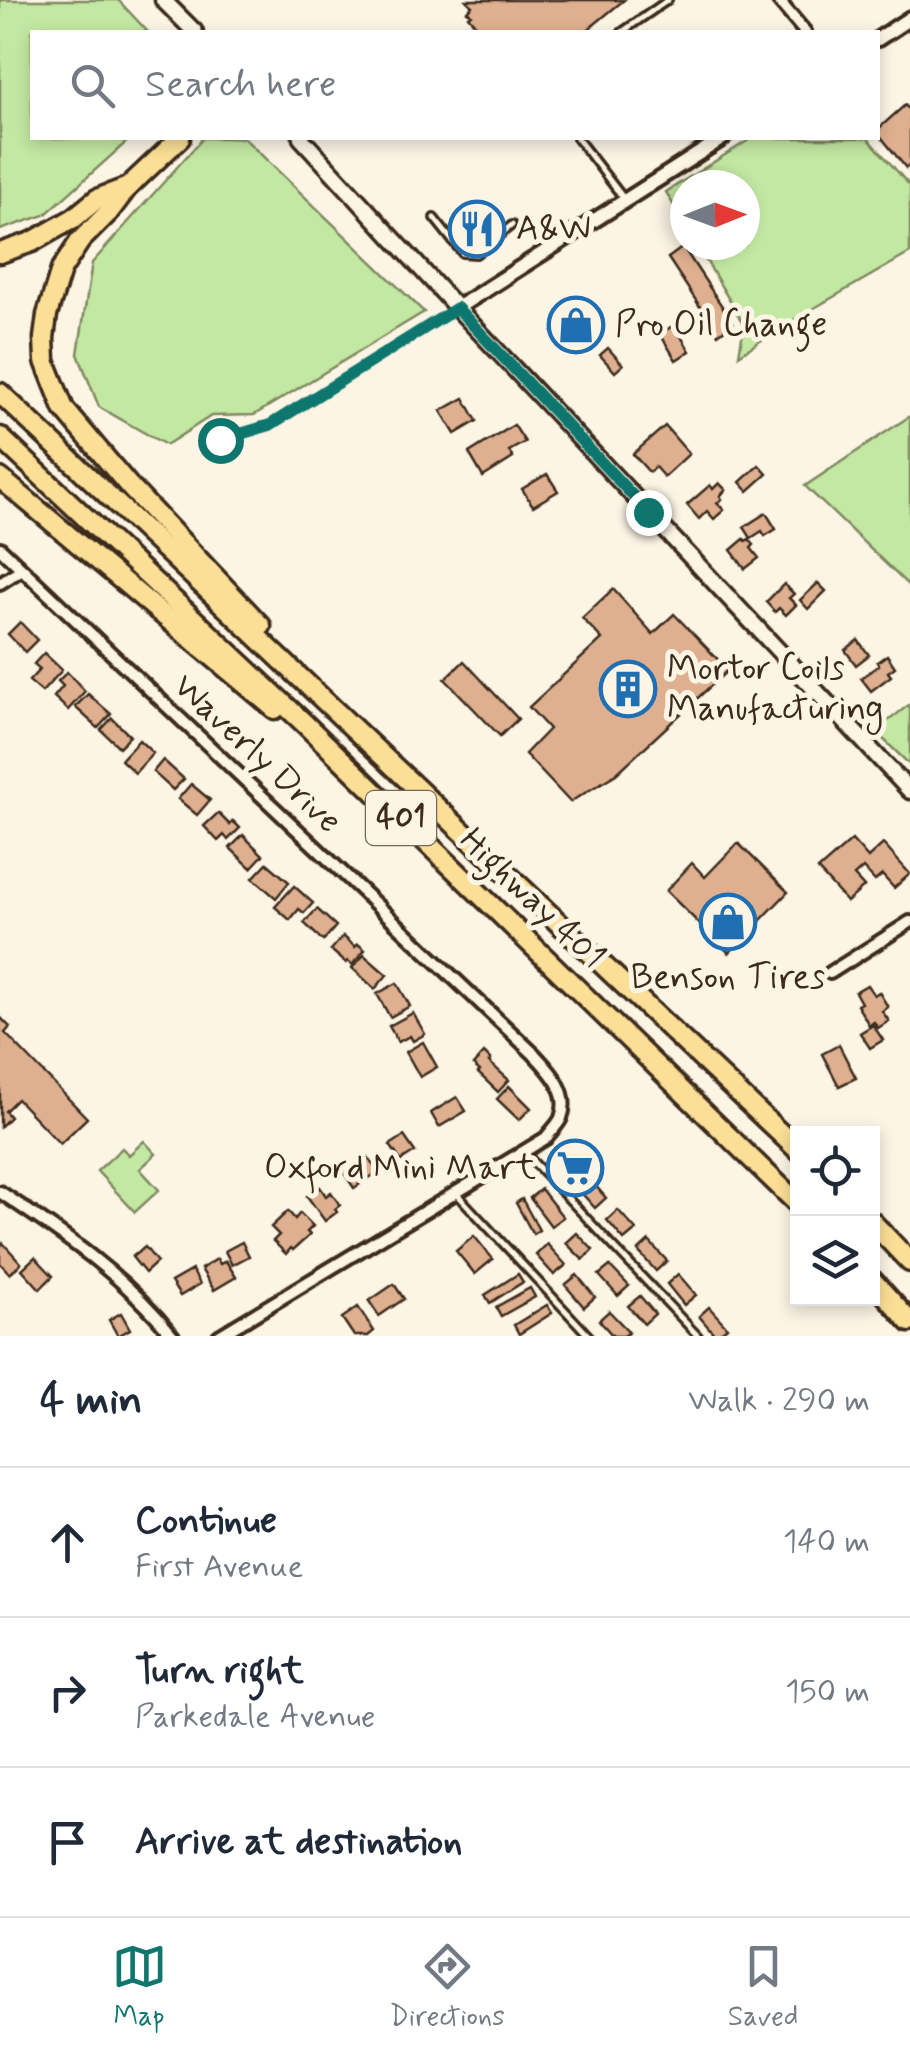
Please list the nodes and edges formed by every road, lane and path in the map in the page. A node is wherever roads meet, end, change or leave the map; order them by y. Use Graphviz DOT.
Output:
graph roads {
  1 [pos="163,0"];
  2 [pos="668,0"];
  3 [pos="778,0"];
  4 [pos="910,18"];
  5 [pos="193,30"];
  6 [pos="625,30"];
  7 [pos="803,30"];
  8 [pos="880,37"];
  9 [pos="178,140"];
  10 [pos="303,140"];
  11 [pos="580,140"];
  12 [pos="720,140"];
  13 [pos="127,188"];
  14 [pos="625,200"];
  15 [pos="434,218"];
  16 [pos="512,226"];
  17 [pos="0,253"];
  18 [pos="457,308"];
  19 [pos="0,393"];
  20 [pos="0,437"];
  21 [pos="220,440"];
  22 [pos="0,478"];
  23 [pos="0,548"];
  24 [pos="22,570"];
  25 [pos="0,583"];
  26 [pos="276,652"];
  27 [pos="304,722"];
  28 [pos="910,791"];
  29 [pos="910,922"];
  30 [pos="830,974"];
  31 [pos="790,1142"];
  32 [pos="524,1151"];
  33 [pos="0,1192"];
  34 [pos="456,1193"];
  35 [pos="790,1196"];
  36 [pos="880,1230"];
  37 [pos="910,1262"];
  38 [pos="880,1289"];
  39 [pos="910,1322"];
  40 [pos="174,1336"];
  41 [pos="220,1336"];
  42 [pos="589,1336"];
  43 [pos="698,1336"];
  1 -- 5 [label="main road"];
  2 -- 6 [label="lane"];
  3 -- 7 [label="street"];
  4 -- 8 [label="street"];
  9 -- 13 [label="highway"];
  10 -- 18 [label="main road"];
  11 -- 14 [label="lane"];
  12 -- 14 [label="street"];
  13 -- 17 [label="highway"];
  13 -- 26 [label="highway"];
  14 -- 18 [label="street"];
  15 -- 16 [label="lane"];
  18 -- 21 [label="path"];
  18 -- 28 [label="main road"];
  19 -- 26 [label="highway, Highway 401 / 401"];
  20 -- 27 [label="highway, Highway 401 / 401"];
  22 -- 27 [label="highway"];
  23 -- 24 [label="street, Waverly Drive"];
  24 -- 25 [label="street"];
  24 -- 32 [label="street, Waverly Drive"];
  26 -- 31 [label="highway, Highway 401 / 401"];
  27 -- 35 [label="highway, Highway 401 / 401"];
  29 -- 30 [label="street"];
  32 -- 34 [label="street"];
  32 -- 43 [label="lane"];
  33 -- 40 [label="street"];
  34 -- 41 [label="street"];
  34 -- 42 [label="lane"];
  36 -- 37 [label="highway"];
  38 -- 39 [label="highway"];
}
